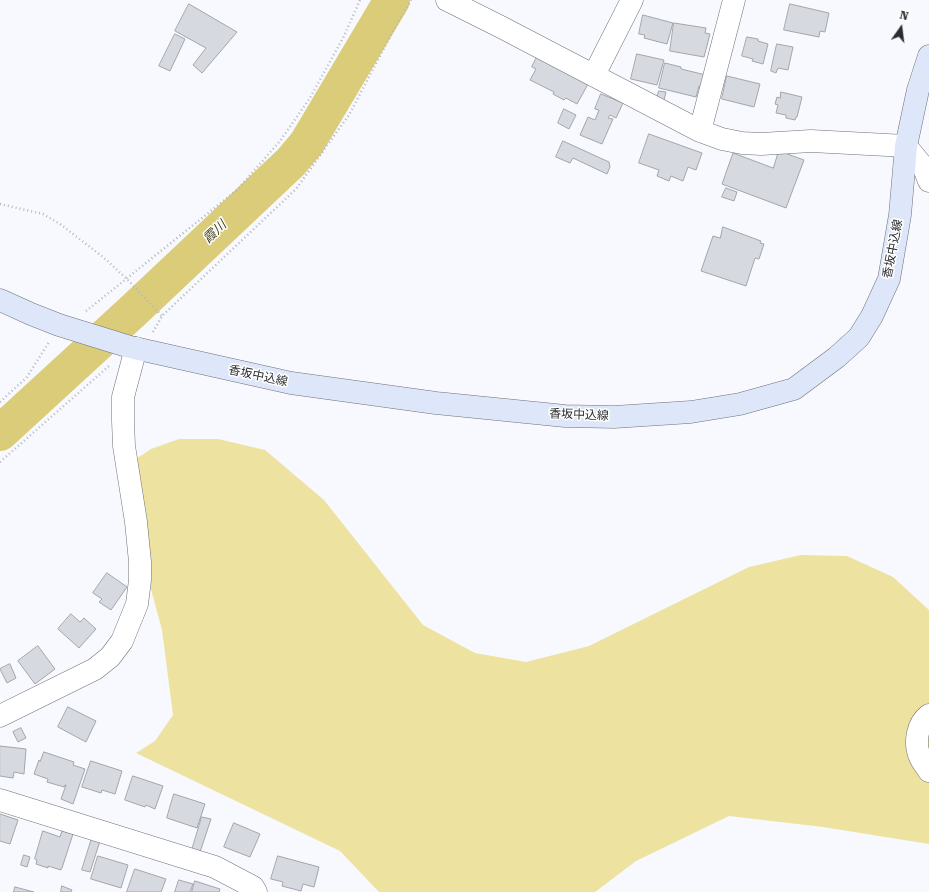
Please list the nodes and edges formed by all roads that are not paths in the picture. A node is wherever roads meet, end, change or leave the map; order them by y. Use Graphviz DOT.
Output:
graph roads {
  1 [pos="447,0"];
  2 [pos="632,0"];
  3 [pos="734,0"];
  4 [pos="929,56"];
  5 [pos="594,75"];
  6 [pos="700,132"];
  7 [pos="906,146"];
  8 [pos="929,181"];
  9 [pos="0,300"];
  10 [pos="134,348"];
  11 [pos="929,715"];
  12 [pos="0,716"];
  13 [pos="929,771"];
  14 [pos="0,800"];
  15 [pos="256,892"];
  1 -- 5 [label="street"];
  2 -- 5 [label="street"];
  3 -- 6 [label="street"];
  4 -- 7 [label="main road, 香坂中込線"];
  5 -- 6 [label="street"];
  6 -- 7 [label="street"];
  7 -- 8 [label="street"];
  7 -- 10 [label="main road, 香坂中込線"];
  9 -- 10 [label="main road, 香坂中込線"];
  10 -- 12 [label="street"];
  11 -- 13 [label="street"];
  14 -- 15 [label="street"];
}
